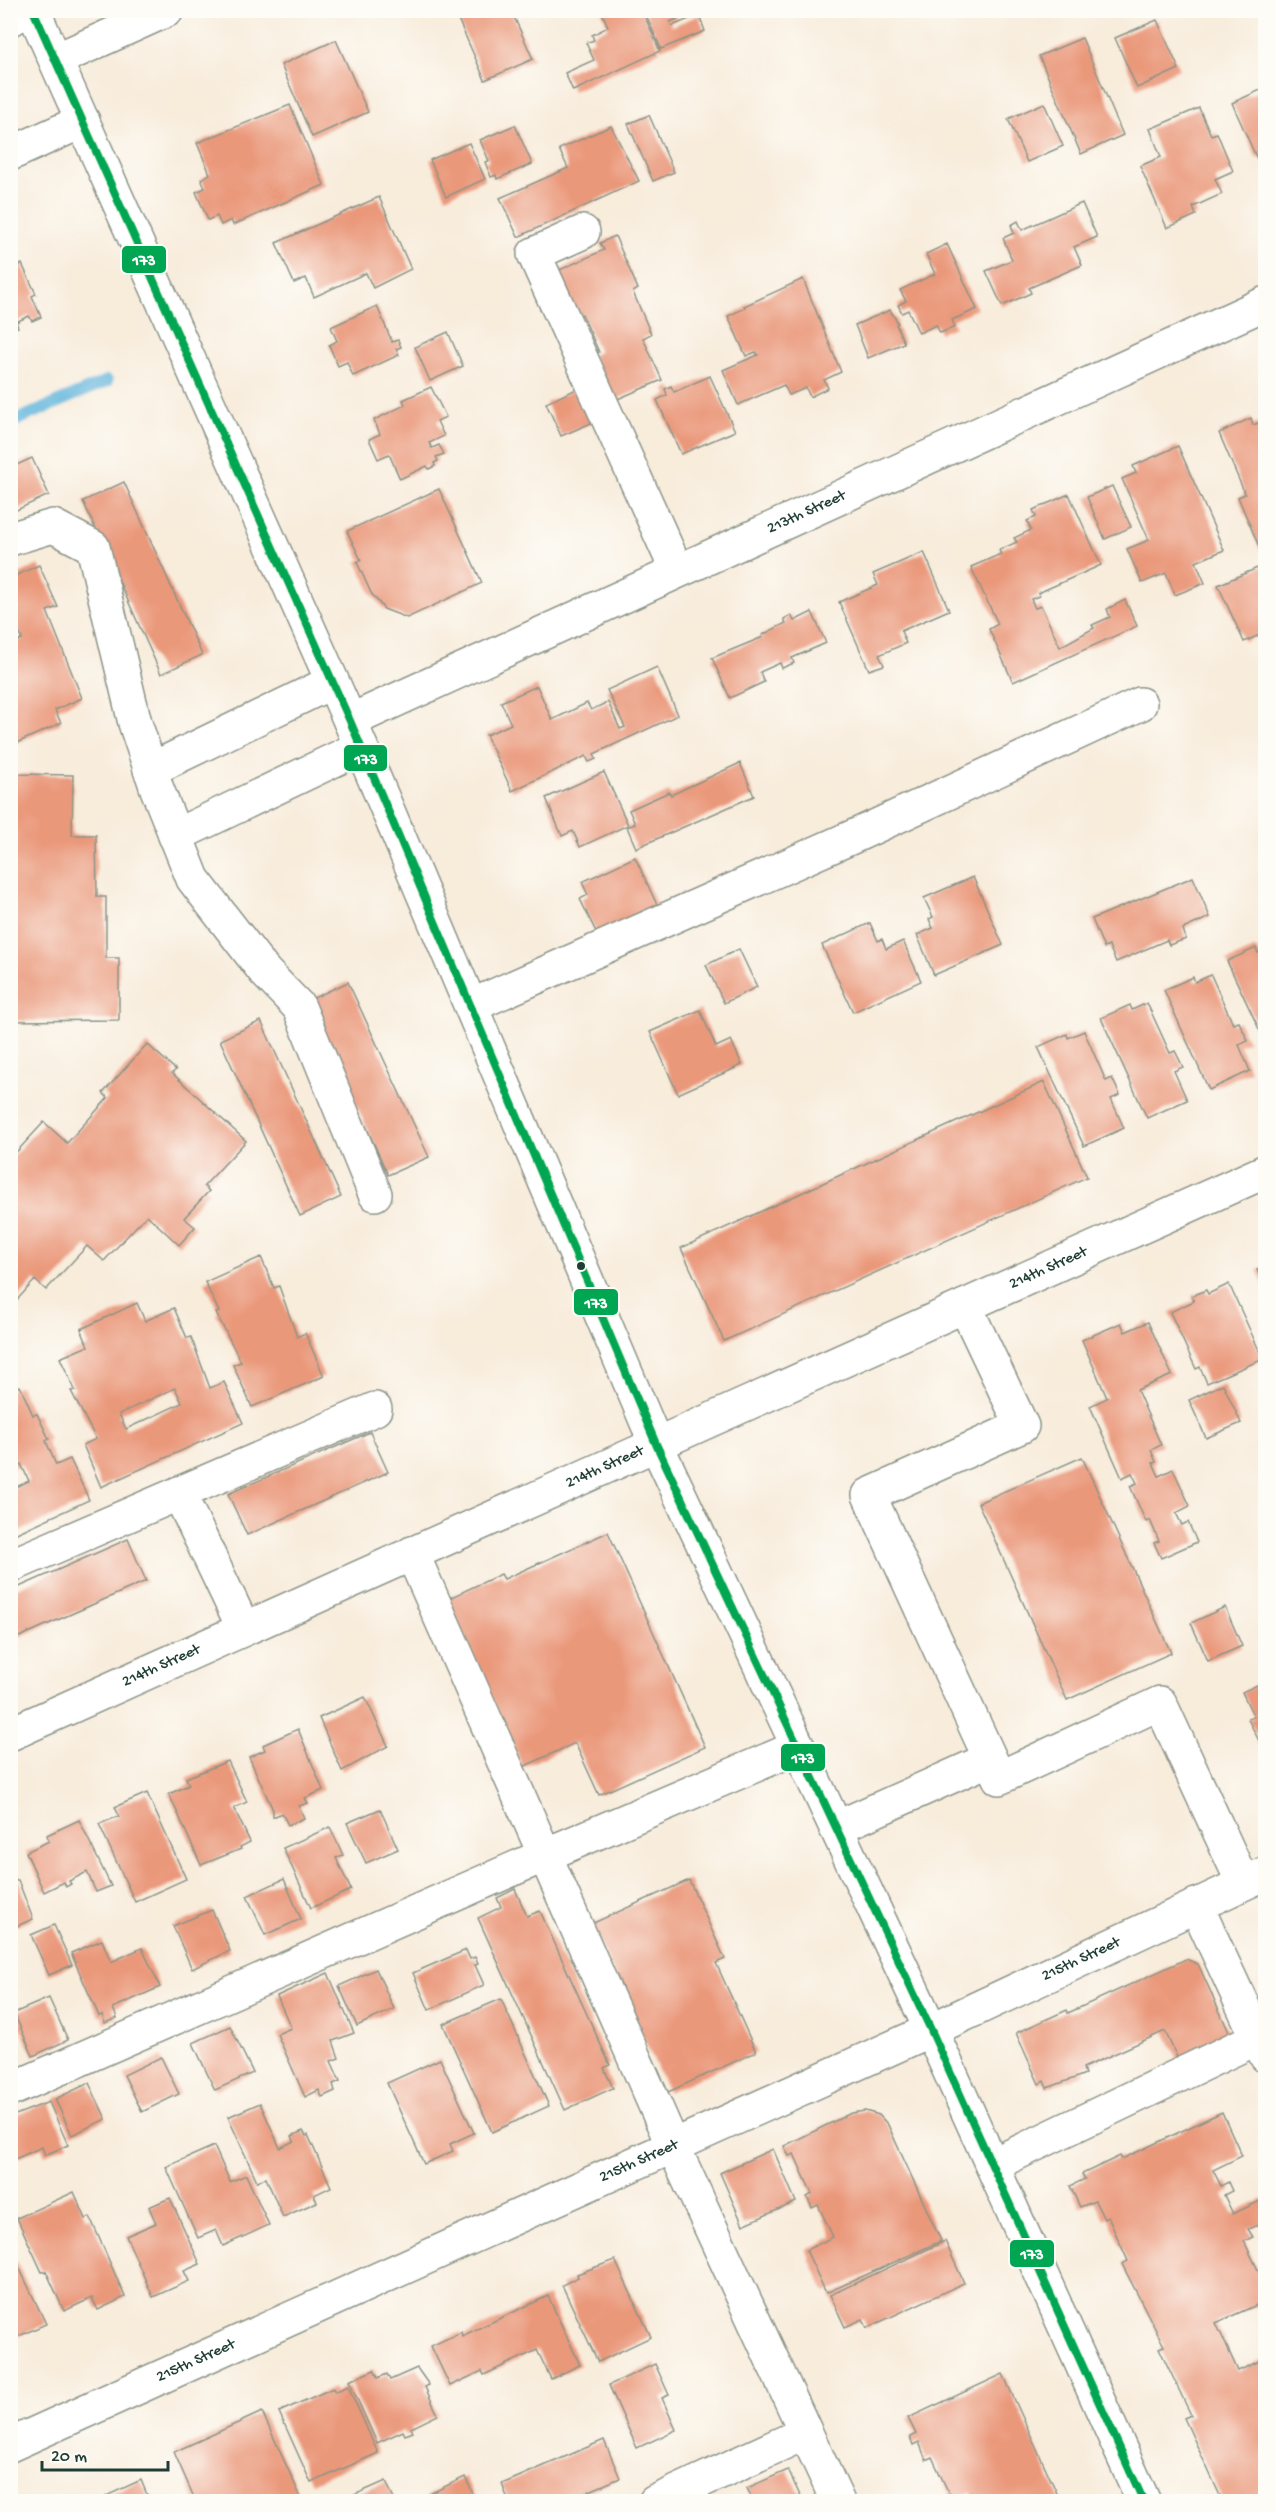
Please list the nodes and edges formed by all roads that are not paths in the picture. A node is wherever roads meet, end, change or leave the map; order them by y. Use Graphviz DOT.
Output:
graph roads {
  1 [pos="31,10"];
  2 [pos="167,10"];
  3 [pos="10,19"];
  4 [pos="56,60"];
  5 [pos="83,121"];
  6 [pos="10,154"];
  7 [pos="583,232"];
  8 [pos="1266,303"];
  9 [pos="10,539"];
  10 [pos="677,571"];
  11 [pos="332,682"];
  12 [pos="1140,704"];
  13 [pos="355,734"];
  14 [pos="150,770"];
  15 [pos="175,836"];
  16 [pos="471,1006"];
  17 [pos="1266,1170"];
  18 [pos="375,1194"];
  19 [pos="965,1306"];
  20 [pos="375,1409"];
  21 [pos="656,1444"];
  22 [pos="179,1493"];
  23 [pos="412,1553"];
  24 [pos="10,1566"];
  25 [pos="244,1629"];
  26 [pos="10,1734"];
  27 [pos="798,1748"];
  28 [pos="990,1759"];
  29 [pos="836,1828"];
  30 [pos="545,1855"];
  31 [pos="1254,1878"];
  32 [pos="1196,1905"];
  33 [pos="931,2030"];
  34 [pos="1262,2047"];
  35 [pos="10,2090"];
  36 [pos="673,2146"];
  37 [pos="992,2165"];
  38 [pos="805,2433"];
  39 [pos="10,2445"];
  40 [pos="655,2502"];
  41 [pos="838,2502"];
  42 [pos="1144,2502"];
  1 -- 3 [label="street"];
  1 -- 4 [label="street"];
  2 -- 4 [label="street"];
  4 -- 5 [label="street"];
  5 -- 6 [label="street"];
  5 -- 11 [label="street"];
  7 -- 10 [label="street"];
  8 -- 10 [label="street, 213th Street"];
  9 -- 14 [label="street"];
  10 -- 13 [label="street, 213th Street"];
  11 -- 13 [label="street"];
  11 -- 14 [label="street"];
  12 -- 16 [label="street"];
  13 -- 15 [label="street, 213th Street"];
  13 -- 16 [label="street"];
  14 -- 15 [label="street"];
  15 -- 18 [label="street"];
  16 -- 21 [label="street"];
  17 -- 19 [label="street, 214th Street"];
  19 -- 21 [label="street, 214th Street"];
  19 -- 28 [label="street"];
  20 -- 22 [label="street"];
  21 -- 23 [label="street, 214th Street"];
  21 -- 27 [label="street"];
  22 -- 24 [label="street"];
  22 -- 25 [label="street"];
  23 -- 25 [label="street, 214th Street"];
  23 -- 30 [label="street"];
  25 -- 26 [label="street, 214th Street"];
  27 -- 29 [label="street"];
  27 -- 30 [label="street"];
  28 -- 29 [label="street"];
  28 -- 31 [label="street"];
  29 -- 33 [label="street"];
  30 -- 35 [label="street"];
  30 -- 36 [label="street"];
  31 -- 32 [label="street, 215th Street"];
  32 -- 33 [label="street, 215th Street"];
  32 -- 34 [label="street"];
  33 -- 36 [label="street, 215th Street"];
  33 -- 37 [label="street"];
  34 -- 37 [label="street"];
  36 -- 38 [label="street"];
  36 -- 39 [label="street, 215th Street"];
  37 -- 42 [label="street"];
  38 -- 40 [label="street"];
  38 -- 41 [label="street"];
}
